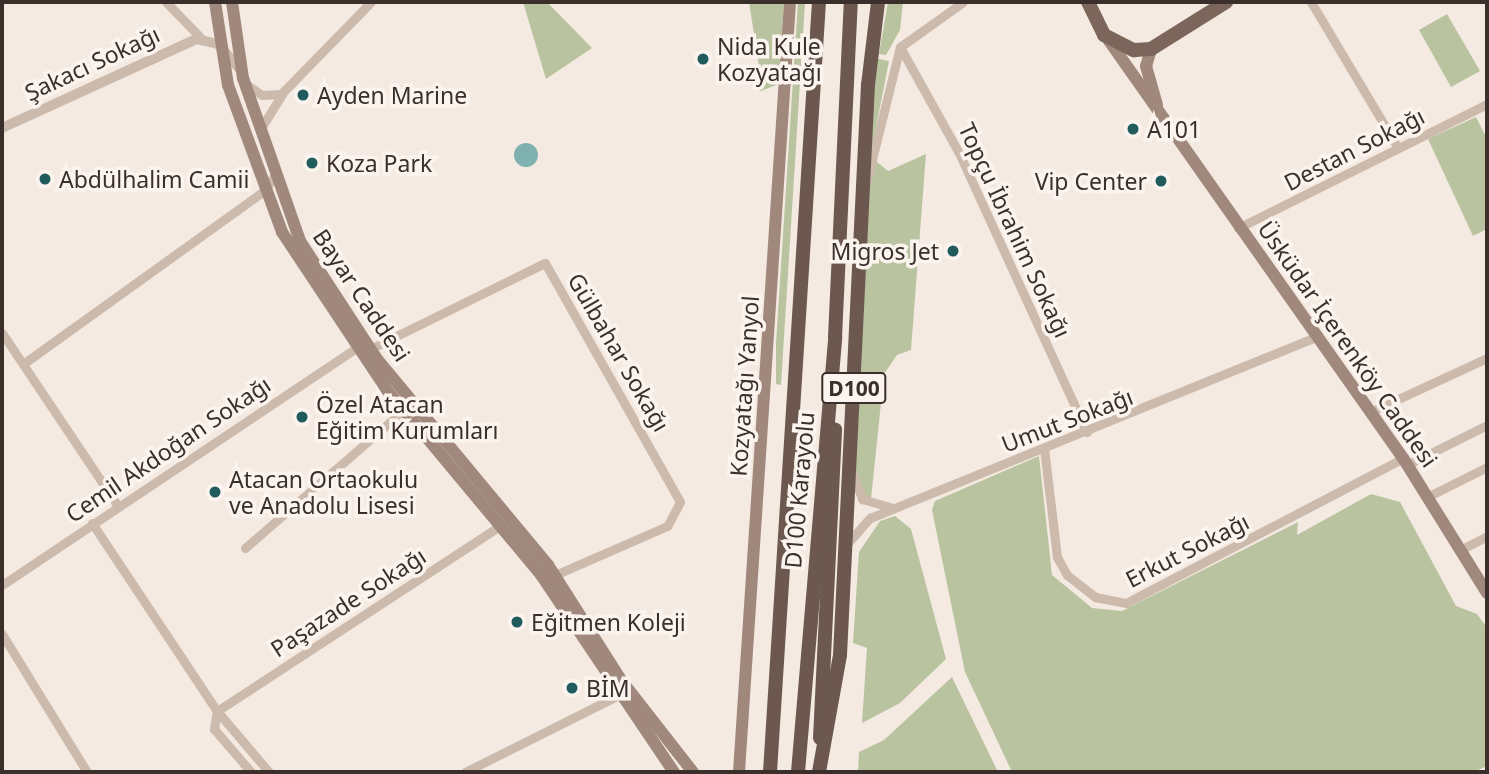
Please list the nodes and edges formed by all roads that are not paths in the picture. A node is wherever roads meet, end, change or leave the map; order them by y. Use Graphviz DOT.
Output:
graph roads {
  1 [pos="166,2"];
  2 [pos="215,2"];
  3 [pos="232,2"];
  4 [pos="371,2"];
  5 [pos="790,2"];
  6 [pos="819,2"];
  7 [pos="851,2"];
  8 [pos="963,2"];
  9 [pos="1088,2"];
  10 [pos="1226,2"];
  11 [pos="1311,2"];
  12 [pos="878,3"];
  13 [pos="1104,35"];
  14 [pos="201,38"];
  15 [pos="220,45"];
  16 [pos="900,47"];
  17 [pos="1151,49"];
  18 [pos="242,75"];
  19 [pos="284,91"];
  20 [pos="1487,104"];
  21 [pos="1164,125"];
  22 [pos="2,128"];
  23 [pos="261,134"];
  24 [pos="1398,148"];
  25 [pos="274,176"];
  26 [pos="863,188"];
  27 [pos="265,190"];
  28 [pos="1238,228"];
  29 [pos="2,333"];
  30 [pos="835,337"];
  31 [pos="1316,337"];
  32 [pos="364,348"];
  33 [pos="1487,358"];
  34 [pos="23,364"];
  35 [pos="404,410"];
  36 [pos="1370,412"];
  37 [pos="1487,425"];
  38 [pos="1087,432"];
  39 [pos="1044,448"];
  40 [pos="850,456"];
  41 [pos="1405,462"];
  42 [pos="1487,467"];
  43 [pos="1427,497"];
  44 [pos="118,506"];
  45 [pos="898,506"];
  46 [pos="92,523"];
  47 [pos="501,525"];
  48 [pos="1487,537"];
  49 [pos="245,548"];
  50 [pos="1460,550"];
  51 [pos="844,552"];
  52 [pos="555,575"];
  53 [pos="2,585"];
  54 [pos="1487,593"];
  55 [pos="2,634"];
  56 [pos="617,696"];
  57 [pos="217,711"];
  58 [pos="819,768"];
  59 [pos="87,772"];
  60 [pos="251,772"];
  61 [pos="269,772"];
  62 [pos="465,772"];
  63 [pos="674,772"];
  64 [pos="692,772"];
  65 [pos="739,772"];
  66 [pos="770,772"];
  67 [pos="798,772"];
  1 -- 14 [label="street"];
  2 -- 15 [label="main road, Bayar Caddesi"];
  3 -- 18 [label="main road, Bayar Caddesi"];
  4 -- 19 [label="street"];
  5 -- 65 [label="main road, Kozyatağı Yanyol"];
  6 -- 66 [label="highway, D100 Karayolu / D100"];
  7 -- 30 [label="highway, D100 Karayolu / D100"];
  8 -- 16 [label="street"];
  9 -- 13 [label="main road, Üsküdar İçerenköy Caddesi"];
  10 -- 17 [label="main road"];
  11 -- 24 [label="street"];
  12 -- 26 [label="highway, D100"];
  13 -- 17 [label="main road"];
  13 -- 21 [label="main road, Üsküdar İçerenköy Caddesi"];
  14 -- 15 [label="street"];
  14 -- 22 [label="street, Şakacı Sokağı"];
  15 -- 18 [label="street"];
  15 -- 27 [label="main road, Bayar Caddesi"];
  16 -- 26 [label="street"];
  16 -- 38 [label="street, Topçu İbrahim Sokağı"];
  17 -- 21 [label="main road, Üsküdar İçerenköy Caddesi"];
  18 -- 19 [label="street"];
  18 -- 23 [label="main road, Bayar Caddesi"];
  19 -- 23 [label="street"];
  20 -- 24 [label="street, Destan Sokağı"];
  21 -- 28 [label="main road, Üsküdar İçerenköy Caddesi"];
  23 -- 25 [label="main road, Bayar Caddesi"];
  24 -- 28 [label="street, Destan Sokağı"];
  25 -- 27 [label="street"];
  25 -- 32 [label="main road, Bayar Caddesi"];
  26 -- 40 [label="highway, D100"];
  27 -- 32 [label="main road, Bayar Caddesi"];
  27 -- 34 [label="street"];
  28 -- 31 [label="main road, Üsküdar İçerenköy Caddesi"];
  29 -- 34 [label="street"];
  30 -- 58 [label="highway"];
  30 -- 67 [label="highway, D100 Karayolu / D100"];
  31 -- 36 [label="main road, Üsküdar İçerenköy Caddesi"];
  31 -- 38 [label="street, Umut Sokağı"];
  32 -- 35 [label="main road, Bayar Caddesi"];
  32 -- 44 [label="street, Cemil Akdoğan Sokağı"];
  32 -- 52 [label="main road, Bayar Caddesi"];
  32 -- 52 [label="street, Gülbahar Sokağı"];
  33 -- 36 [label="street"];
  34 -- 44 [label="street"];
  35 -- 47 [label="main road, Bayar Caddesi"];
  35 -- 49 [label="street"];
  36 -- 41 [label="main road, Üsküdar İçerenköy Caddesi"];
  37 -- 41 [label="street, Erkut Sokağı"];
  38 -- 39 [label="street, Umut Sokağı"];
  39 -- 41 [label="street, Erkut Sokağı"];
  39 -- 45 [label="street, Umut Sokağı"];
  40 -- 45 [label="street"];
  40 -- 51 [label="highway, D100"];
  41 -- 43 [label="main road, Üsküdar İçerenköy Caddesi"];
  42 -- 43 [label="street"];
  43 -- 50 [label="main road, Üsküdar İçerenköy Caddesi"];
  44 -- 46 [label="street, Cemil Akdoğan Sokağı"];
  45 -- 51 [label="street, Umut Sokağı"];
  46 -- 53 [label="street, Cemil Akdoğan Sokağı"];
  46 -- 57 [label="street"];
  47 -- 56 [label="main road, Bayar Caddesi"];
  47 -- 57 [label="street, Paşazade Sokağı"];
  48 -- 50 [label="street"];
  50 -- 54 [label="main road, Üsküdar İçerenköy Caddesi"];
  51 -- 58 [label="highway, D100"];
  52 -- 64 [label="main road, Bayar Caddesi"];
  55 -- 59 [label="street"];
  56 -- 62 [label="street"];
  56 -- 63 [label="main road, Bayar Caddesi"];
  57 -- 60 [label="street"];
  57 -- 61 [label="street"];
}
